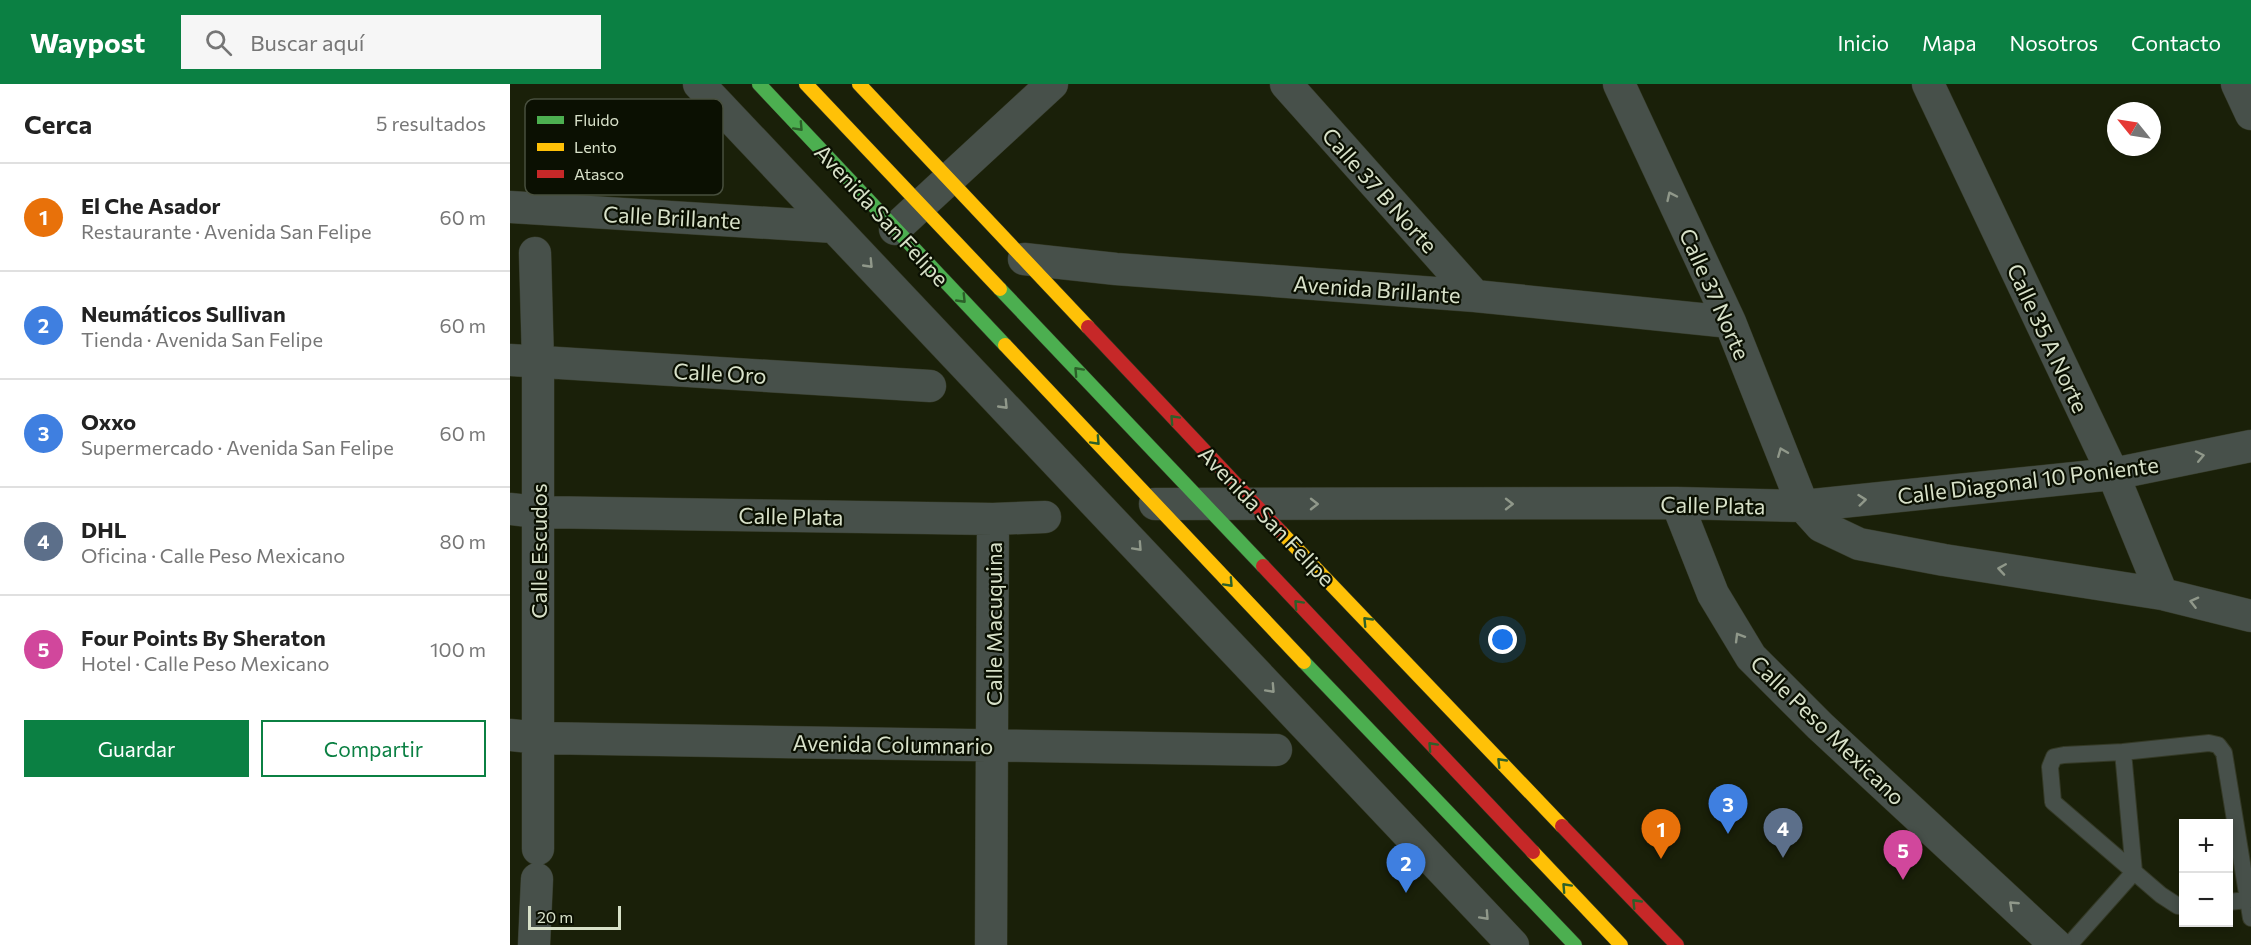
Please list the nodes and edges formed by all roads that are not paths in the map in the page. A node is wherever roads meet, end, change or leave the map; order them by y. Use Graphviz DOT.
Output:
graph roads {
  1 [pos="699,84"];
  2 [pos="759,84"];
  3 [pos="806,84"];
  4 [pos="859,84"];
  5 [pos="1052,84"];
  6 [pos="1286,84"];
  7 [pos="1619,84"];
  8 [pos="1928,84"];
  9 [pos="2237,84"];
  10 [pos="713,99"];
  11 [pos="723,109"];
  12 [pos="2251,114"];
  13 [pos="949,179"];
  14 [pos="921,206"];
  15 [pos="510,207"];
  16 [pos="834,227"];
  17 [pos="896,230"];
  18 [pos="535,253"];
  19 [pos="1024,259"];
  20 [pos="1475,296"];
  21 [pos="1730,322"];
  22 [pos="524,361"];
  23 [pos="930,386"];
  24 [pos="2251,446"];
  25 [pos="2113,474"];
  26 [pos="1677,503"];
  27 [pos="1155,504"];
  28 [pos="1203,504"];
  29 [pos="1255,504"];
  30 [pos="1803,506"];
  31 [pos="524,510"];
  32 [pos="1044,517"];
  33 [pos="993,519"];
  34 [pos="2162,594"];
  35 [pos="2251,616"];
  36 [pos="524,737"];
  37 [pos="993,746"];
  38 [pos="1276,750"];
  39 [pos="2123,752"];
  40 [pos="2134,872"];
  41 [pos="2248,900"];
  42 [pos="2233,902"];
  43 [pos="2179,906"];
  44 [pos="2251,918"];
  45 [pos="534,945"];
  46 [pos="991,945"];
  47 [pos="1513,945"];
  48 [pos="1575,945"];
  49 [pos="1621,945"];
  50 [pos="1677,945"];
  51 [pos="2056,945"];
  52 [pos="2069,945"];
  1 -- 10 [label="street, Avenida San Felipe"];
  2 -- 17 [label="main road, Avenida San Felipe, one-way"];
  3 -- 14 [label="main road, Avenida San Felipe"];
  4 -- 13 [label="main road, Avenida San Felipe"];
  5 -- 13 [label="street"];
  6 -- 20 [label="street, Calle 37 B Norte"];
  21 -- 7 [label="street, Calle 37 Norte, one-way"];
  8 -- 25 [label="street, Calle 35 A Norte"];
  9 -- 12 [label="street"];
  11 -- 16 [label="street, Avenida San Felipe"];
  13 -- 14 [label="street"];
  13 -- 19 [label="main road, Avenida San Felipe"];
  14 -- 17 [label="street"];
  28 -- 14 [label="main road, Avenida San Felipe, one-way"];
  15 -- 16 [label="street, Calle Brillante"];
  16 -- 47 [label="street, Avenida San Felipe, one-way"];
  17 -- 27 [label="main road, Avenida San Felipe, one-way"];
  18 -- 22 [label="street, Calle Escudos"];
  19 -- 20 [label="street, Avenida Brillante"];
  29 -- 19 [label="main road, Avenida San Felipe, one-way"];
  20 -- 21 [label="street, Avenida Brillante"];
  30 -- 21 [label="street, Calle 37 Norte, one-way"];
  22 -- 23 [label="street, Calle Oro"];
  22 -- 31 [label="street, Calle Escudos"];
  25 -- 24 [label="street, Calle Diagonal 10 Poniente, one-way"];
  30 -- 25 [label="street, Calle Diagonal 10 Poniente, one-way"];
  25 -- 34 [label="street, Calle 35 A Norte"];
  29 -- 26 [label="street, Calle Plata, one-way"];
  26 -- 30 [label="street, Calle Plata"];
  51 -- 26 [label="street, Calle Peso Mexicano, one-way"];
  27 -- 28 [label="street, Calle Plata"];
  27 -- 48 [label="main road, Avenida San Felipe, one-way"];
  28 -- 29 [label="street, Calle Plata"];
  49 -- 28 [label="main road, Avenida San Felipe, one-way"];
  50 -- 29 [label="main road, Avenida San Felipe, one-way"];
  34 -- 30 [label="street, one-way"];
  31 -- 33 [label="street, Calle Plata"];
  31 -- 36 [label="street, Calle Escudos"];
  32 -- 33 [label="street, Calle Plata"];
  33 -- 37 [label="street, Calle Macuquina"];
  35 -- 34 [label="street, one-way"];
  36 -- 37 [label="street, Avenida Columnario"];
  36 -- 45 [label="street, Calle Escudos"];
  37 -- 38 [label="street, Avenida Columnario"];
  37 -- 46 [label="street, Calle Macuquina"];
  39 -- 40 [label="lane"];
  39 -- 40 [label="lane"];
  39 -- 41 [label="lane"];
  40 -- 43 [label="lane"];
  40 -- 52 [label="lane"];
  41 -- 42 [label="lane"];
  41 -- 44 [label="lane"];
}
